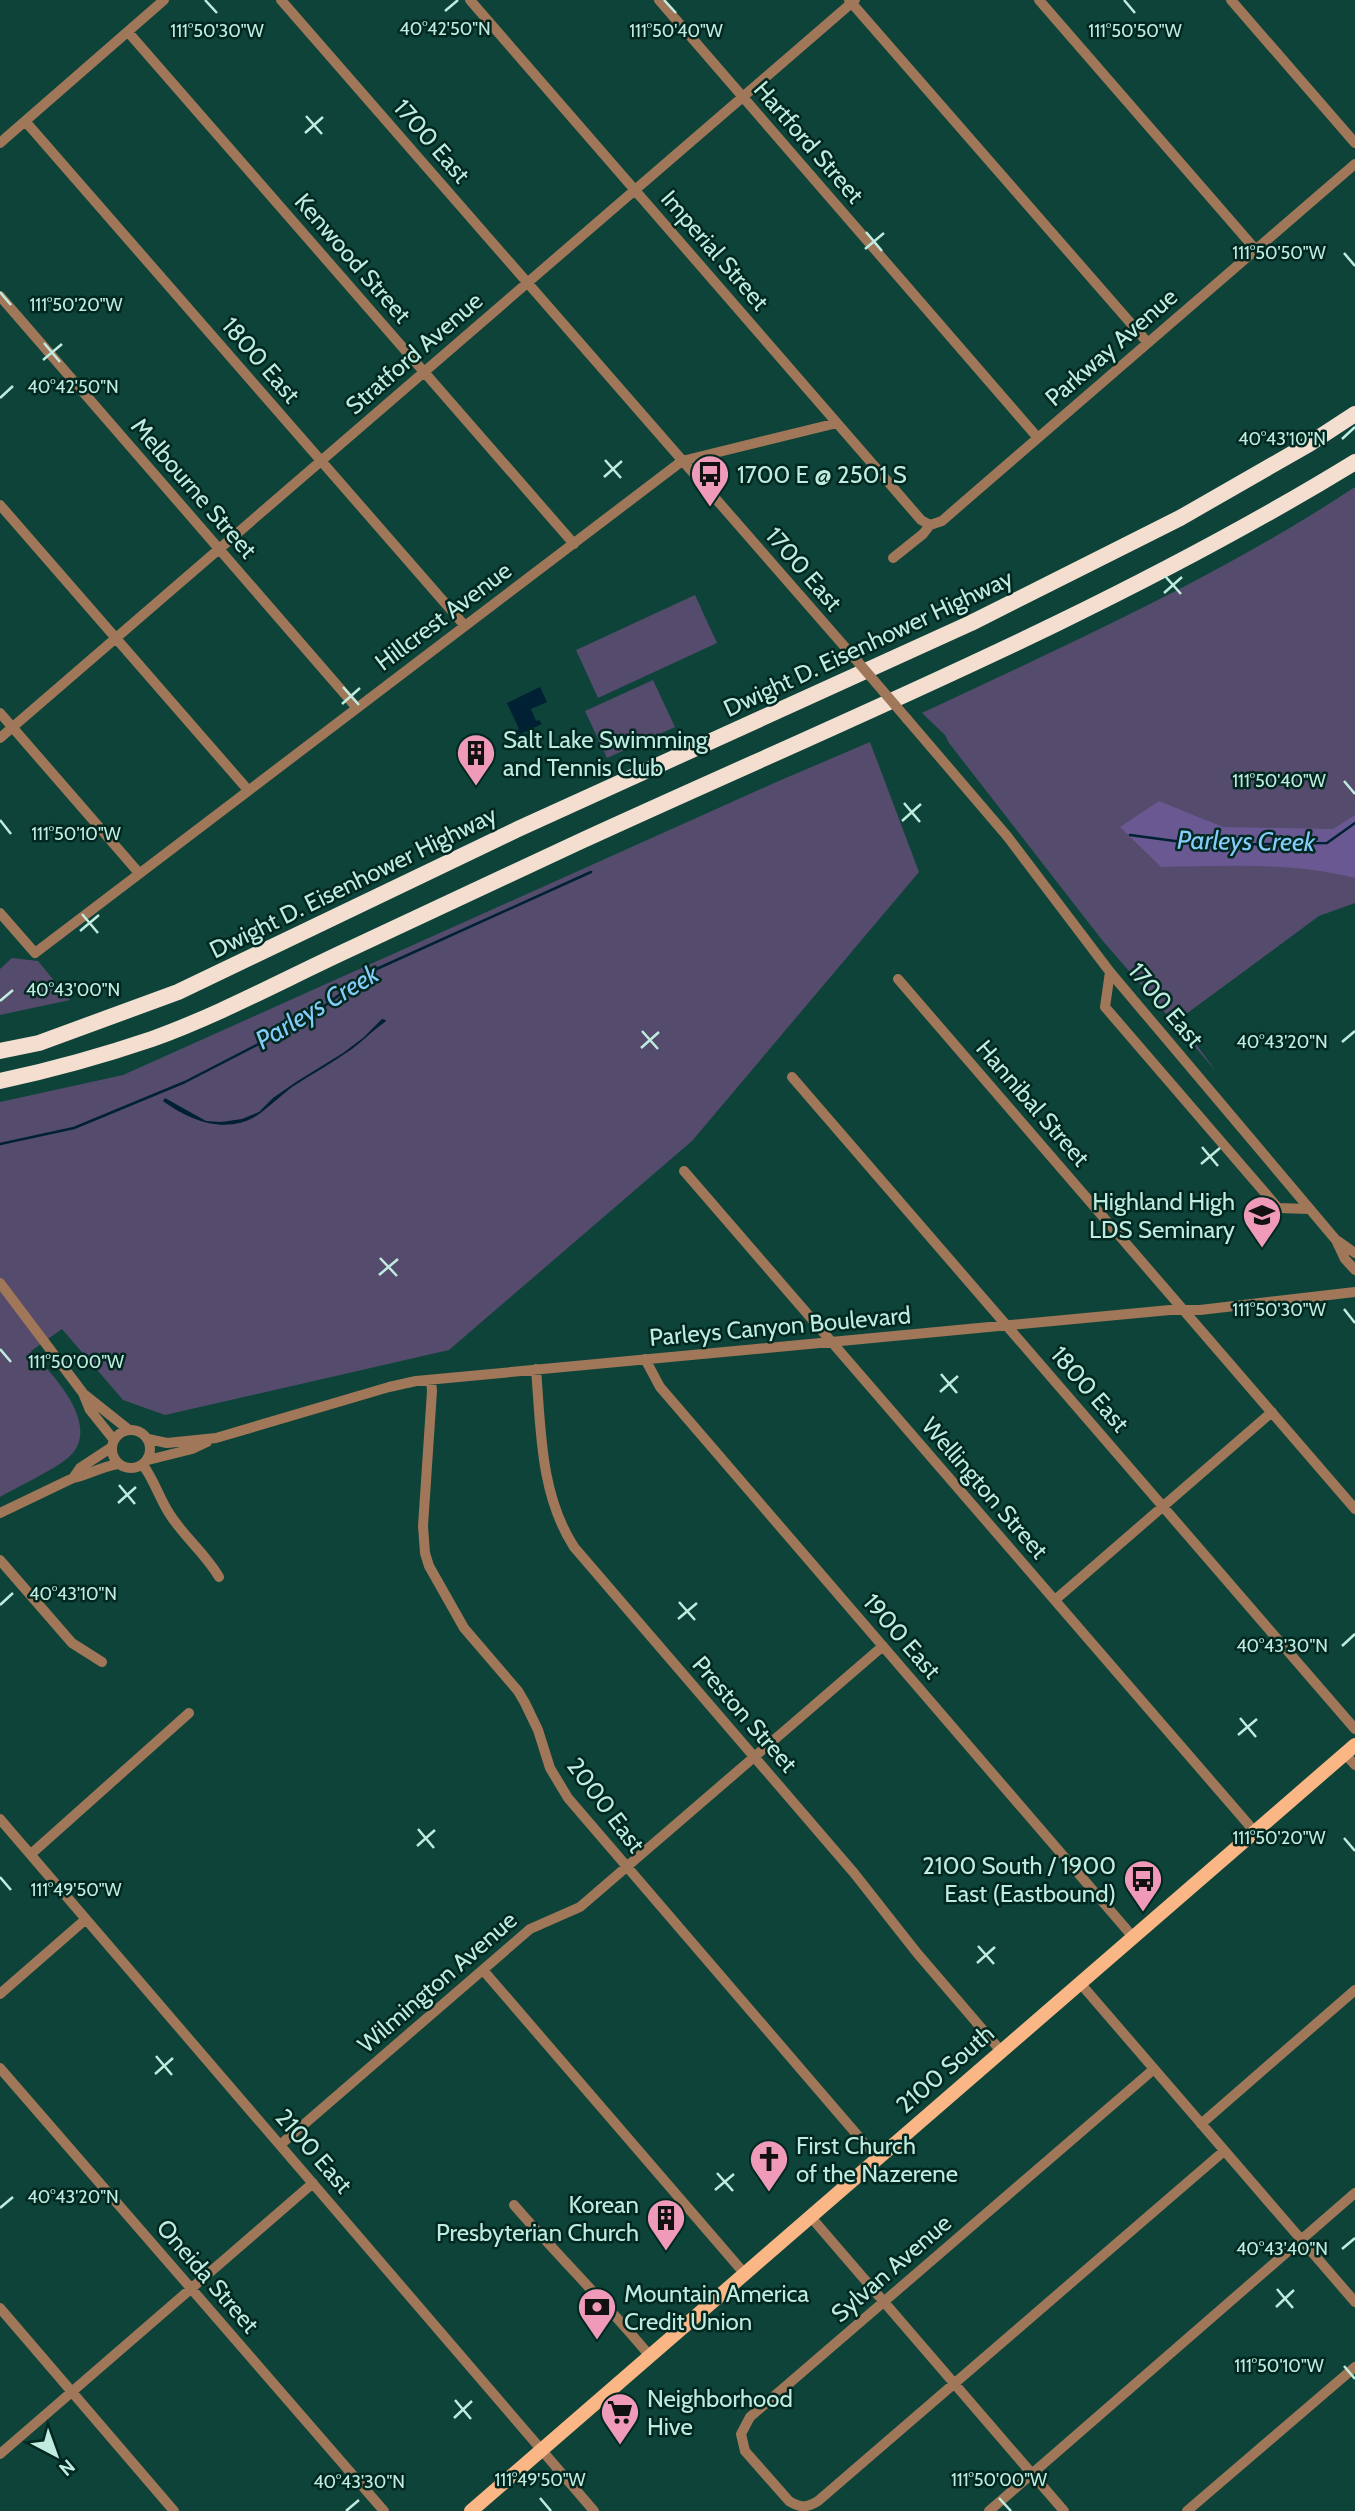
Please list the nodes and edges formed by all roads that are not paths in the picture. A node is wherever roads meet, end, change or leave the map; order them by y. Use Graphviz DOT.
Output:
graph roads {
  1 [pos="164,0"];
  2 [pos="281,0"];
  3 [pos="470,0"];
  4 [pos="659,0"];
  5 [pos="1040,0"];
  6 [pos="1231,0"];
  7 [pos="852,1"];
  8 [pos="128,32"];
  9 [pos="743,97"];
  10 [pos="25,121"];
  11 [pos="0,143"];
  12 [pos="1355,143"];
  13 [pos="1355,164"];
  14 [pos="635,191"];
  15 [pos="1256,250"];
  16 [pos="527,284"];
  17 [pos="0,296"];
  18 [pos="1148,343"];
  19 [pos="425,372"];
  20 [pos="1355,414"];
  21 [pos="837,423"];
  22 [pos="1038,438"];
  23 [pos="321,461"];
  24 [pos="682,461"];
  25 [pos="1355,462"];
  26 [pos="0,505"];
  27 [pos="930,525"];
  28 [pos="573,544"];
  29 [pos="219,549"];
  30 [pos="893,558"];
  31 [pos="465,626"];
  32 [pos="115,637"];
  33 [pos="356,708"];
  34 [pos="0,713"];
  35 [pos="13,727"];
  36 [pos="0,738"];
  37 [pos="248,790"];
  38 [pos="139,873"];
  39 [pos="0,913"];
  40 [pos="1110,972"];
  41 [pos="898,979"];
  42 [pos="0,1051"];
  43 [pos="792,1077"];
  44 [pos="0,1081"];
  45 [pos="684,1171"];
  46 [pos="1310,1209"];
  47 [pos="1336,1240"];
  48 [pos="1355,1253"];
  49 [pos="1355,1270"];
  50 [pos="0,1283"];
  51 [pos="1355,1292"];
  52 [pos="1184,1310"];
  53 [pos="1008,1326"];
  54 [pos="832,1343"];
  55 [pos="645,1359"];
  56 [pos="536,1369"];
  57 [pos="431,1380"];
  58 [pos="83,1393"];
  59 [pos="1272,1412"];
  60 [pos="130,1430"];
  61 [pos="216,1438"];
  62 [pos="148,1439"];
  63 [pos="113,1444"];
  64 [pos="146,1462"];
  65 [pos="119,1464"];
  66 [pos="73,1478"];
  67 [pos="1163,1506"];
  68 [pos="1355,1509"];
  69 [pos="0,1513"];
  70 [pos="0,1560"];
  71 [pos="219,1577"];
  72 [pos="1055,1600"];
  73 [pos="883,1646"];
  74 [pos="103,1662"];
  75 [pos="189,1713"];
  76 [pos="1355,1729"];
  77 [pos="1352,1755"];
  78 [pos="754,1757"];
  79 [pos="0,1819"];
  80 [pos="1255,1832"];
  81 [pos="31,1854"];
  82 [pos="626,1868"];
  83 [pos="86,1919"];
  84 [pos="1133,1937"];
  85 [pos="483,1969"];
  86 [pos="1080,1983"];
  87 [pos="1355,1990"];
  88 [pos="0,1994"];
  89 [pos="1002,2051"];
  90 [pos="0,2068"];
  91 [pos="1154,2069"];
  92 [pos="1201,2124"];
  93 [pos="281,2145"];
  94 [pos="1224,2151"];
  95 [pos="877,2158"];
  96 [pos="313,2183"];
  97 [pos="1355,2193"];
  98 [pos="514,2205"];
  99 [pos="810,2216"];
  100 [pos="1302,2240"];
  101 [pos="744,2273"];
  102 [pos="191,2289"];
  103 [pos="883,2302"];
  104 [pos="1355,2302"];
  105 [pos="0,2308"];
  106 [pos="649,2355"];
  107 [pos="1355,2367"];
  108 [pos="954,2384"];
  109 [pos="72,2392"];
  110 [pos="541,2450"];
  111 [pos="0,2454"];
  112 [pos="1032,2474"];
  113 [pos="174,2511"];
  114 [pos="384,2511"];
  115 [pos="471,2511"];
  116 [pos="594,2511"];
  117 [pos="989,2511"];
  118 [pos="1063,2511"];
  119 [pos="1187,2511"];
  1 -- 8 [label="street"];
  2 -- 16 [label="street, 1700 East"];
  3 -- 14 [label="street, Imperial Street"];
  4 -- 9 [label="street, Hartford Street"];
  5 -- 15 [label="street"];
  6 -- 12 [label="street"];
  7 -- 9 [label="street, Stratford Avenue"];
  7 -- 18 [label="street"];
  8 -- 10 [label="street"];
  8 -- 19 [label="street, Kenwood Street"];
  9 -- 14 [label="street, Stratford Avenue"];
  9 -- 22 [label="street, Hartford Street"];
  10 -- 11 [label="street"];
  10 -- 23 [label="street, 1800 East"];
  13 -- 15 [label="street, Parkway Avenue"];
  14 -- 16 [label="street, Stratford Avenue"];
  14 -- 21 [label="street, Imperial Street"];
  15 -- 18 [label="street, Parkway Avenue"];
  16 -- 19 [label="street, Stratford Avenue"];
  16 -- 24 [label="street, 1700 East"];
  17 -- 29 [label="street, Melbourne Street"];
  18 -- 22 [label="street, Parkway Avenue"];
  19 -- 23 [label="street, Stratford Avenue"];
  19 -- 28 [label="street, Kenwood Street"];
  20 -- 42 [label="highway, Dwight D. Eisenhower Highway"];
  21 -- 24 [label="street, Hillcrest Avenue"];
  21 -- 27 [label="street, Imperial Street"];
  22 -- 27 [label="street, Parkway Avenue"];
  23 -- 29 [label="street, Stratford Avenue"];
  23 -- 31 [label="street, 1800 East"];
  24 -- 28 [label="street, Hillcrest Avenue"];
  24 -- 40 [label="street, 1700 East, bridge"];
  25 -- 44 [label="highway"];
  26 -- 32 [label="street"];
  27 -- 30 [label="street, Parkway Avenue"];
  28 -- 31 [label="street, Hillcrest Avenue"];
  29 -- 32 [label="street, Stratford Avenue"];
  29 -- 33 [label="street, Melbourne Street"];
  31 -- 33 [label="street, Hillcrest Avenue"];
  32 -- 35 [label="street, Stratford Avenue"];
  32 -- 37 [label="street"];
  33 -- 37 [label="street, Hillcrest Avenue"];
  34 -- 35 [label="street"];
  35 -- 36 [label="street, Stratford Avenue"];
  35 -- 38 [label="street"];
  37 -- 38 [label="street, Hillcrest Avenue"];
  38 -- 39 [label="street, Hillcrest Avenue"];
  40 -- 46 [label="street, 1700 East"];
  40 -- 46 [label="street"];
  41 -- 52 [label="street, Hannibal Street"];
  43 -- 53 [label="street, 1800 East"];
  45 -- 54 [label="street, Wellington Street"];
  46 -- 47 [label="street, 1700 East"];
  47 -- 48 [label="street, 1700 East"];
  47 -- 49 [label="street, 1700 East"];
  50 -- 58 [label="street"];
  51 -- 52 [label="street, Parleys Canyon Boulevard"];
  52 -- 53 [label="street, Parleys Canyon Boulevard"];
  52 -- 59 [label="street, Hannibal Street"];
  53 -- 54 [label="street, Parleys Canyon Boulevard"];
  53 -- 67 [label="street, 1800 East"];
  54 -- 55 [label="street, Parleys Canyon Boulevard"];
  54 -- 72 [label="street, Wellington Street"];
  55 -- 56 [label="street, Parleys Canyon Boulevard"];
  55 -- 73 [label="street, 1900 East"];
  56 -- 57 [label="street, Parleys Canyon Boulevard"];
  56 -- 78 [label="street, Preston Street"];
  57 -- 61 [label="street, Parleys Canyon Boulevard"];
  57 -- 82 [label="street, 2000 East"];
  58 -- 60 [label="street"];
  58 -- 63 [label="street"];
  59 -- 67 [label="street"];
  59 -- 68 [label="street, Hannibal Street"];
  60 -- 62 [label="street"];
  60 -- 63 [label="street"];
  61 -- 62 [label="street, Parleys Canyon Boulevard"];
  61 -- 64 [label="street, Parleys Canyon Boulevard"];
  62 -- 64 [label="street"];
  63 -- 65 [label="street"];
  63 -- 66 [label="street"];
  64 -- 65 [label="street"];
  64 -- 71 [label="street"];
  65 -- 66 [label="street"];
  66 -- 69 [label="street"];
  67 -- 72 [label="street"];
  67 -- 76 [label="street, 1800 East"];
  70 -- 74 [label="street"];
  72 -- 80 [label="street, Wellington Street"];
  73 -- 78 [label="street, Wilmington Avenue"];
  73 -- 84 [label="street, 1900 East"];
  75 -- 81 [label="street"];
  77 -- 80 [label="main road, 2100 South"];
  78 -- 82 [label="street, Wilmington Avenue"];
  78 -- 89 [label="street, Preston Street"];
  79 -- 81 [label="street, 2100 East"];
  80 -- 84 [label="main road, 2100 South"];
  81 -- 83 [label="street, 2100 East"];
  82 -- 85 [label="street, Wilmington Avenue"];
  82 -- 95 [label="street, 2000 East"];
  83 -- 88 [label="street"];
  83 -- 93 [label="street, 2100 East"];
  84 -- 86 [label="main road, 2100 South"];
  85 -- 93 [label="street, Wilmington Avenue"];
  85 -- 101 [label="street"];
  86 -- 89 [label="main road, 2100 South"];
  86 -- 91 [label="street"];
  87 -- 92 [label="street"];
  89 -- 95 [label="main road, 2100 South"];
  90 -- 102 [label="street, Oneida Street"];
  91 -- 92 [label="street"];
  91 -- 103 [label="street, Sylvan Avenue"];
  92 -- 94 [label="street"];
  93 -- 96 [label="street, 2100 East"];
  94 -- 100 [label="street"];
  94 -- 108 [label="street"];
  95 -- 99 [label="main road, 2100 South"];
  96 -- 102 [label="street"];
  96 -- 110 [label="street, 2100 East"];
  97 -- 100 [label="street"];
  98 -- 106 [label="street"];
  99 -- 101 [label="main road, 2100 South"];
  99 -- 103 [label="street"];
  100 -- 104 [label="street"];
  100 -- 112 [label="street"];
  101 -- 106 [label="main road, 2100 South"];
  102 -- 109 [label="street"];
  102 -- 114 [label="street, Oneida Street"];
  103 -- 108 [label="street"];
  103 -- 108 [label="street, Sylvan Avenue"];
  105 -- 109 [label="street"];
  106 -- 110 [label="main road, 2100 South"];
  107 -- 119 [label="street"];
  108 -- 112 [label="street"];
  109 -- 111 [label="street"];
  109 -- 113 [label="street"];
  110 -- 115 [label="main road, 2100 South"];
  110 -- 116 [label="street, 2100 East"];
  112 -- 117 [label="street"];
  112 -- 118 [label="street"];
}
